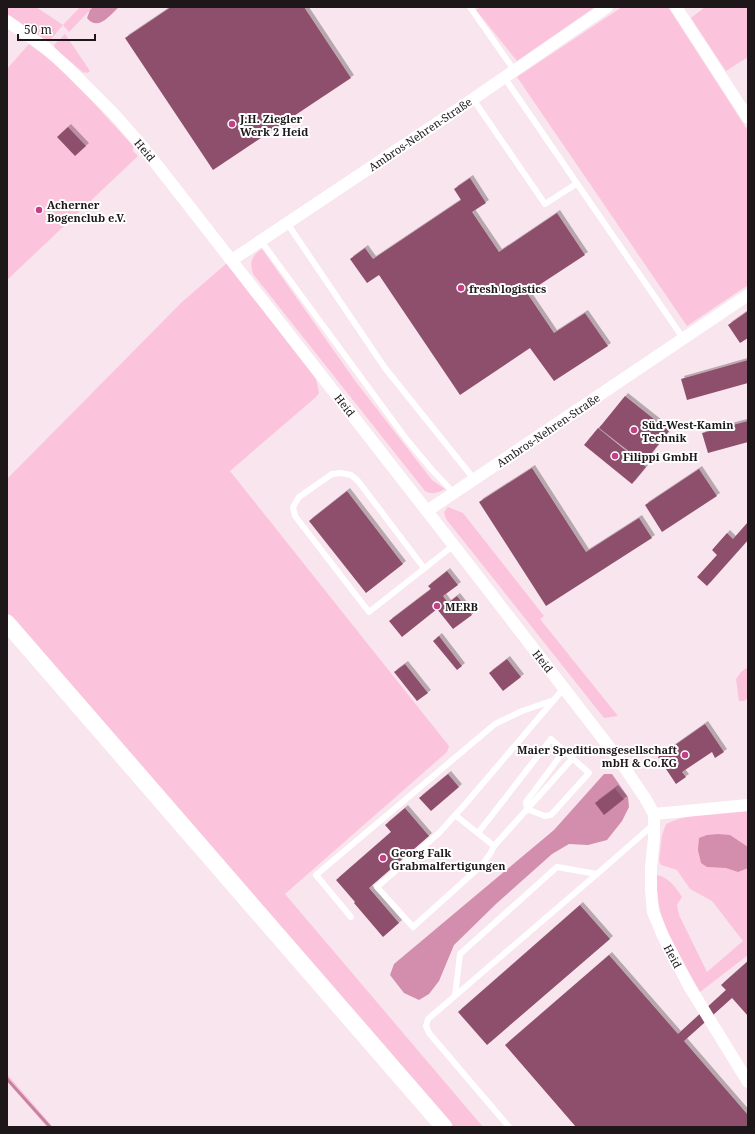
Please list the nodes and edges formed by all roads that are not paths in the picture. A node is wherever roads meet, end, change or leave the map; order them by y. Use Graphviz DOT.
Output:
graph roads {
  1 [pos="470,7"];
  2 [pos="607,7"];
  3 [pos="676,7"];
  4 [pos="7,21"];
  5 [pos="509,74"];
  6 [pos="473,98"];
  7 [pos="748,118"];
  8 [pos="576,184"];
  9 [pos="287,223"];
  10 [pos="261,241"];
  11 [pos="232,260"];
  12 [pos="748,295"];
  13 [pos="683,338"];
  14 [pos="474,480"];
  15 [pos="454,492"];
  16 [pos="427,511"];
  17 [pos="454,545"];
  18 [pos="424,568"];
  19 [pos="7,623"];
  20 [pos="564,688"];
  21 [pos="553,701"];
  22 [pos="564,751"];
  23 [pos="572,759"];
  24 [pos="748,805"];
  25 [pos="527,809"];
  26 [pos="455,815"];
  27 [pos="654,819"];
  28 [pos="478,833"];
  29 [pos="494,846"];
  30 [pos="597,874"];
  31 [pos="351,917"];
  32 [pos="455,996"];
  33 [pos="748,1082"];
  34 [pos="444,1127"];
  35 [pos="509,1127"];
  1 -- 5 [label="lane"];
  2 -- 5 [label="street, Ambros-Nehren-Straße"];
  3 -- 7 [label="street"];
  4 -- 11 [label="street, Heid"];
  5 -- 6 [label="street, Ambros-Nehren-Straße"];
  5 -- 8 [label="lane"];
  6 -- 8 [label="lane"];
  6 -- 9 [label="street, Ambros-Nehren-Straße"];
  8 -- 13 [label="lane"];
  9 -- 10 [label="street, Ambros-Nehren-Straße"];
  9 -- 14 [label="lane"];
  10 -- 11 [label="street, Ambros-Nehren-Straße"];
  10 -- 15 [label="lane"];
  11 -- 16 [label="street, Heid"];
  12 -- 13 [label="street, Ambros-Nehren-Straße"];
  13 -- 14 [label="street, Ambros-Nehren-Straße"];
  14 -- 15 [label="street, Ambros-Nehren-Straße"];
  15 -- 16 [label="street, Ambros-Nehren-Straße"];
  16 -- 17 [label="street, Heid"];
  17 -- 18 [label="lane"];
  17 -- 20 [label="street, Heid"];
  18 -- 18 [label="lane"];
  19 -- 34 [label="main road"];
  20 -- 21 [label="lane"];
  20 -- 27 [label="street, Heid"];
  21 -- 26 [label="lane"];
  21 -- 31 [label="lane"];
  22 -- 23 [label="lane"];
  22 -- 25 [label="lane"];
  22 -- 28 [label="lane"];
  23 -- 25 [label="lane"];
  23 -- 25 [label="lane"];
  24 -- 27 [label="street"];
  25 -- 29 [label="lane"];
  26 -- 28 [label="lane"];
  26 -- 29 [label="lane"];
  27 -- 30 [label="lane"];
  27 -- 33 [label="street, Heid"];
  28 -- 29 [label="lane"];
  30 -- 32 [label="lane"];
  30 -- 32 [label="lane"];
  32 -- 35 [label="lane"];
}
